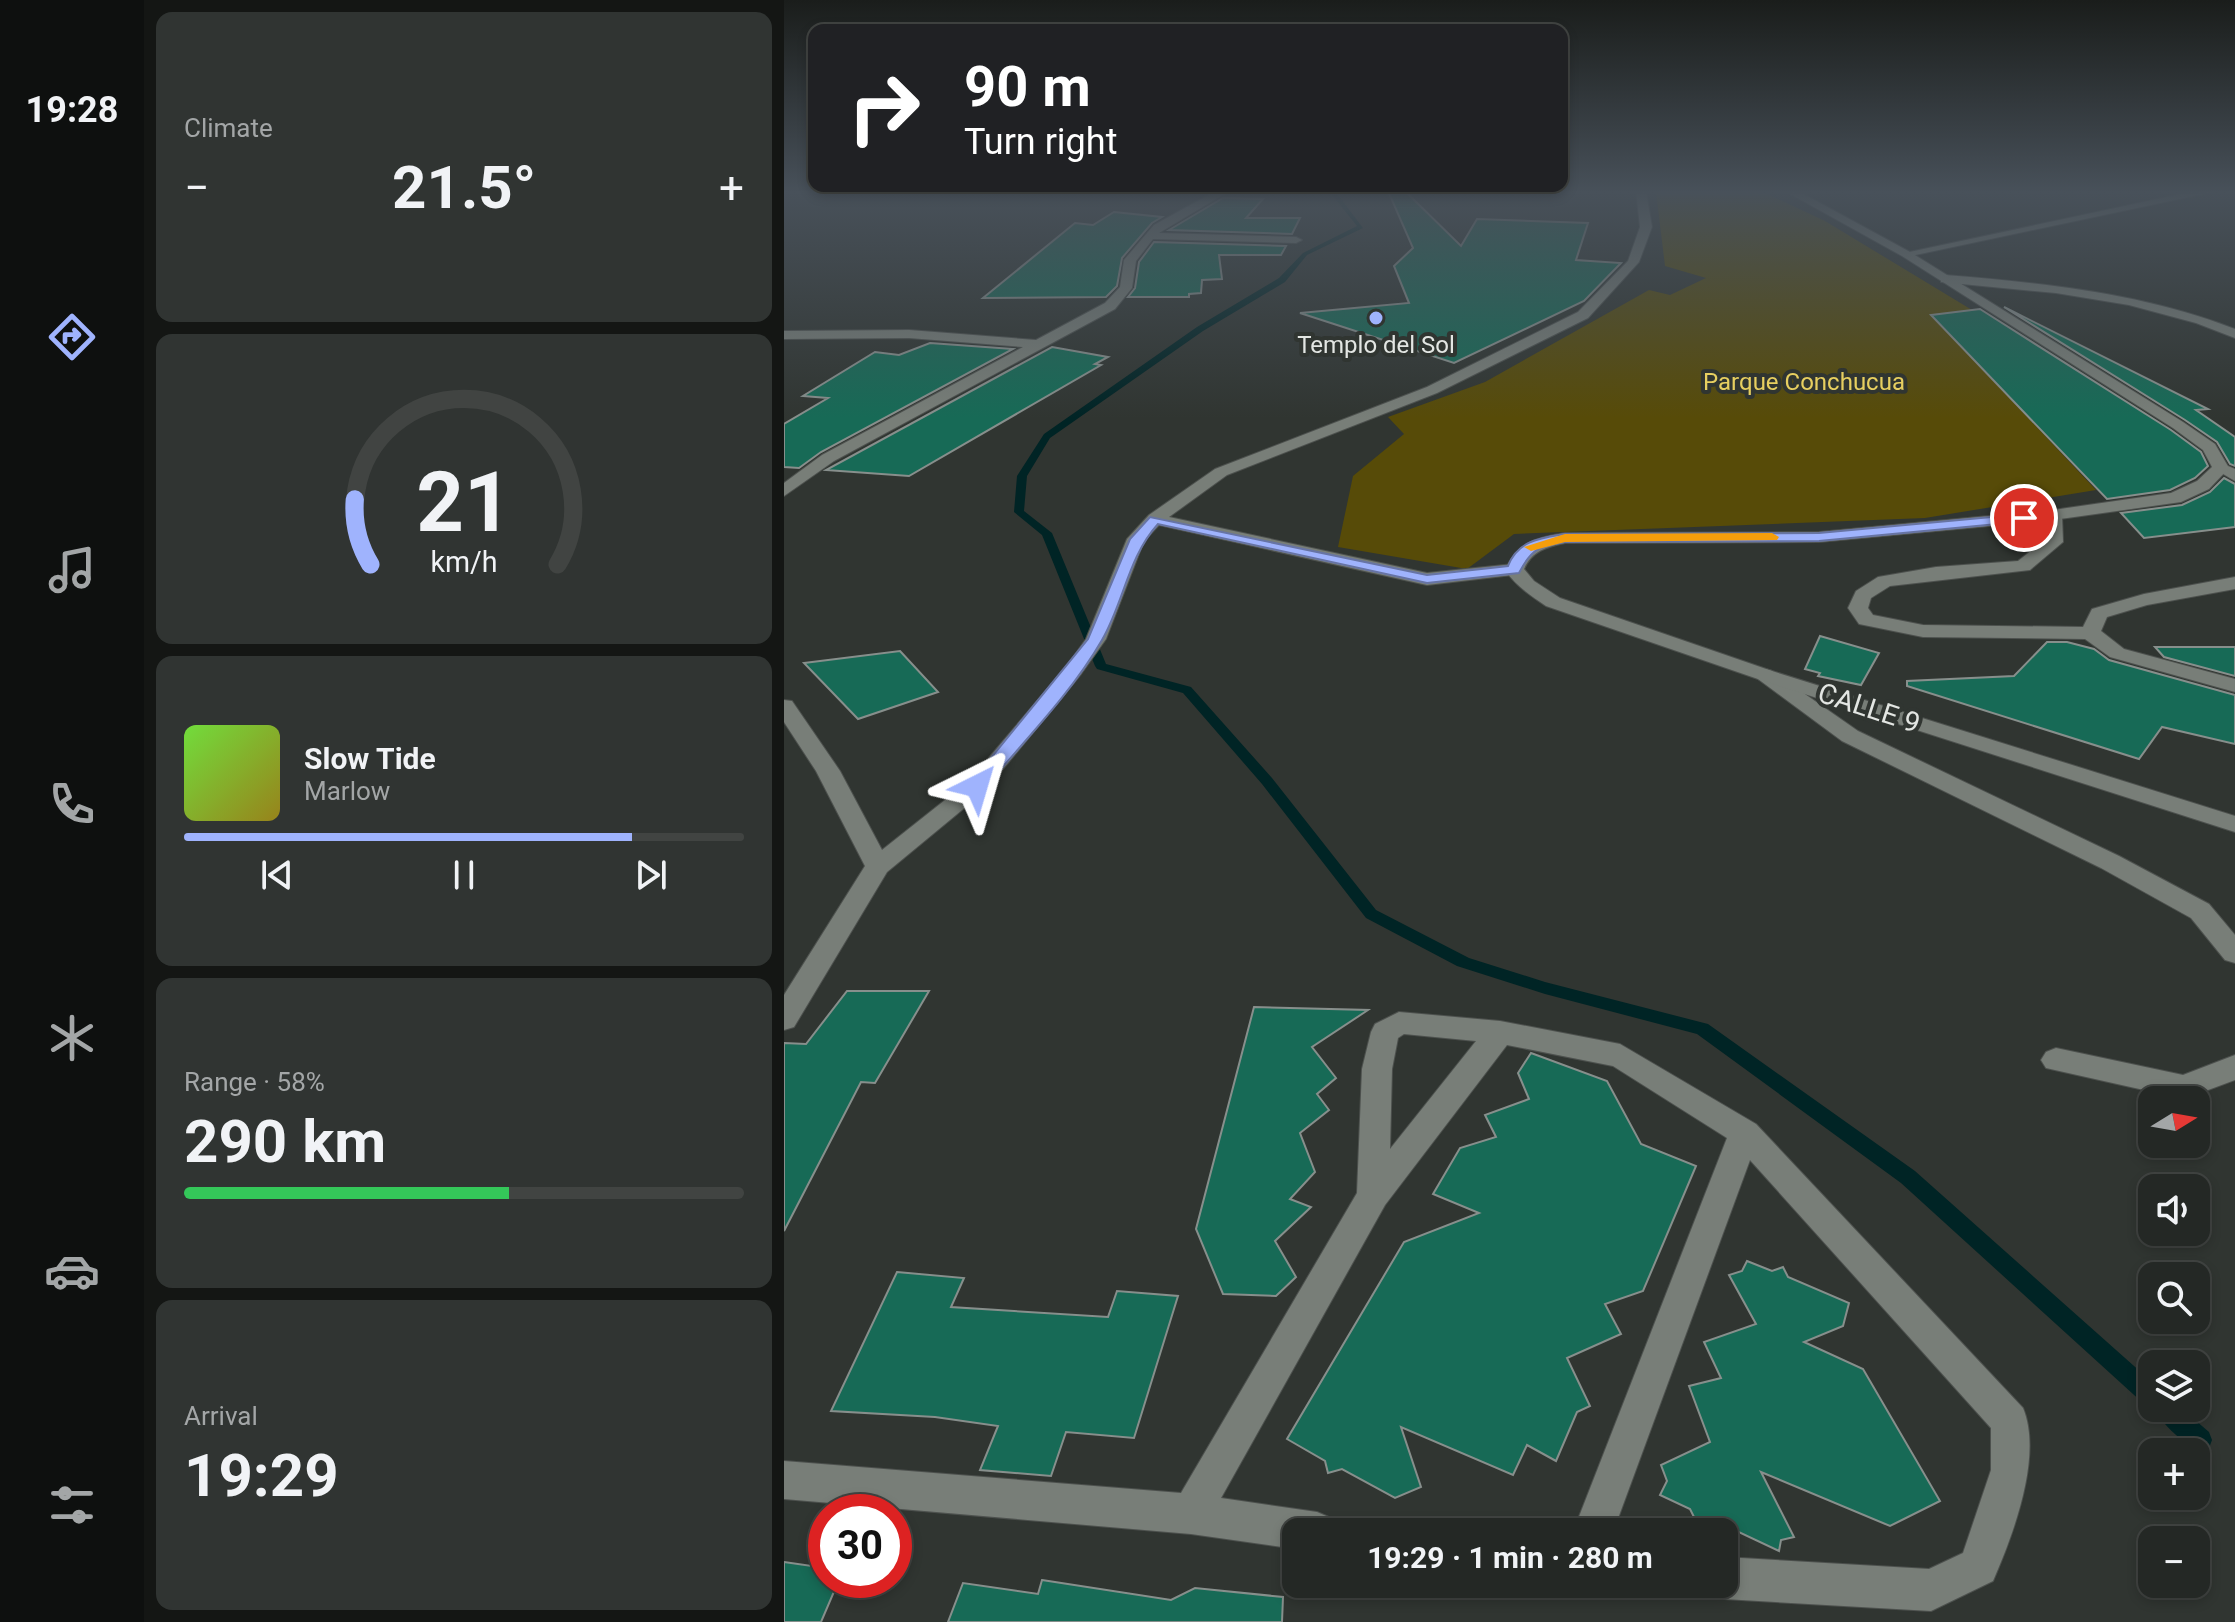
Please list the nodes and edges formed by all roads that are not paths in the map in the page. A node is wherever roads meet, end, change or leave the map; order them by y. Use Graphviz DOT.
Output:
graph roads {
  1 [pos="1129,267"];
  2 [pos="1629,267"];
  3 [pos="1926,267"];
  4 [pos="1945,279"];
  5 [pos="2235,334"];
  6 [pos="784,335"];
  7 [pos="1042,345"];
  8 [pos="2230,470"];
  9 [pos="784,491"];
  10 [pos="2053,515"];
  11 [pos="1155,519"];
  12 [pos="1514,570"];
  13 [pos="2235,583"];
  14 [pos="2090,633"];
  15 [pos="1765,675"];
  16 [pos="2235,686"];
  17 [pos="784,706"];
  18 [pos="2235,824"];
  19 [pos="878,866"];
  20 [pos="2235,953"];
  21 [pos="784,1019"];
  22 [pos="1500,1032"];
  23 [pos="2056,1060"];
  24 [pos="2235,1067"];
  25 [pos="1745,1133"];
  26 [pos="1373,1195"];
  27 [pos="784,1480"];
  28 [pos="1191,1514"];
  29 [pos="1598,1518"];
  30 [pos="1282,1527"];
  31 [pos="1738,1579"];
  1 -- 7 [label="street"];
  2 -- 11 [label="street"];
  3 -- 4 [label="street"];
  4 -- 5 [label="street"];
  4 -- 8 [label="street"];
  6 -- 7 [label="street"];
  7 -- 9 [label="street"];
  8 -- 10 [label="street"];
  10 -- 12 [label="street"];
  10 -- 14 [label="street"];
  11 -- 12 [label="street"];
  11 -- 19 [label="street"];
  12 -- 15 [label="street, CALLE 9"];
  13 -- 14 [label="street"];
  14 -- 16 [label="street"];
  15 -- 18 [label="street, CALLE 9"];
  15 -- 20 [label="street"];
  17 -- 19 [label="street"];
  19 -- 21 [label="street"];
  22 -- 25 [label="street"];
  22 -- 26 [label="street"];
  22 -- 26 [label="street"];
  23 -- 24 [label="street"];
  25 -- 29 [label="street"];
  25 -- 31 [label="street"];
  26 -- 28 [label="street"];
  27 -- 28 [label="street"];
  28 -- 30 [label="street"];
}
